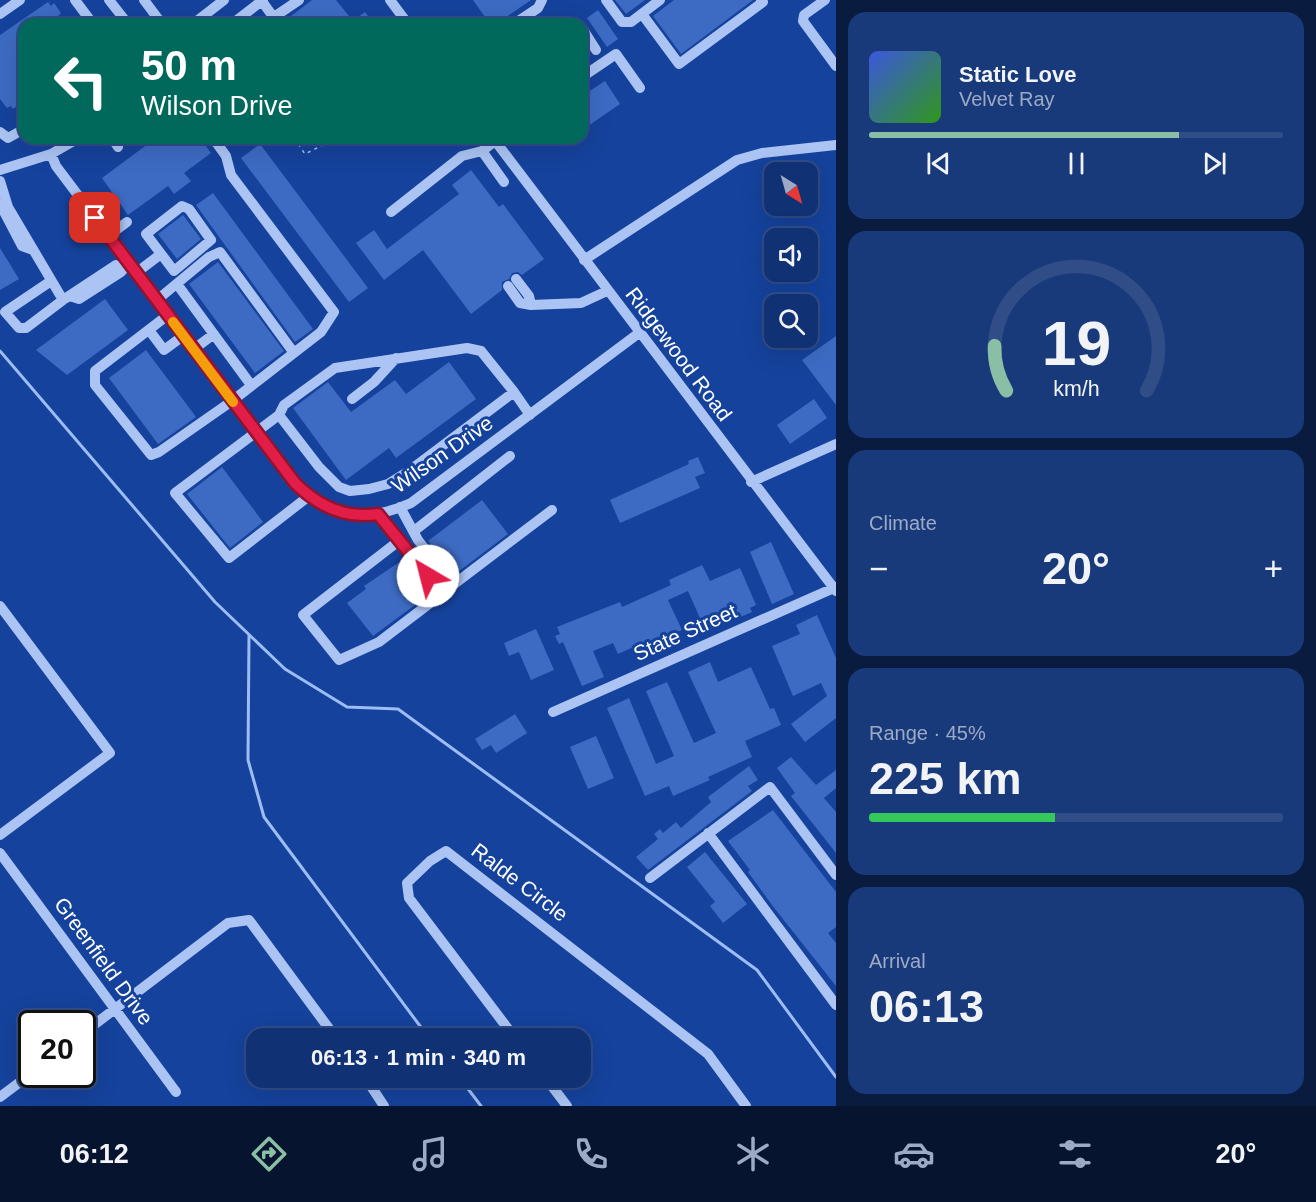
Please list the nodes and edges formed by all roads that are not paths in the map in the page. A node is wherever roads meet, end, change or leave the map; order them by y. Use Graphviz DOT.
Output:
graph roads {
  1 [pos="20,0"];
  2 [pos="75,0"];
  3 [pos="110,0"];
  4 [pos="144,0"];
  5 [pos="224,0"];
  6 [pos="262,0"];
  7 [pos="299,0"];
  8 [pos="390,0"];
  9 [pos="542,0"];
  10 [pos="606,0"];
  11 [pos="659,0"];
  12 [pos="761,0"];
  13 [pos="825,0"];
  14 [pos="0,14"];
  15 [pos="642,14"];
  16 [pos="88,18"];
  17 [pos="124,18"];
  18 [pos="158,18"];
  19 [pos="201,18"];
  20 [pos="240,18"];
  21 [pos="272,18"];
  22 [pos="278,18"];
  23 [pos="404,18"];
  24 [pos="523,18"];
  25 [pos="588,37"];
  26 [pos="596,50"];
  27 [pos="836,66"];
  28 [pos="588,73"];
  29 [pos="640,88"];
  30 [pos="0,132"];
  31 [pos="18,132"];
  32 [pos="68,144"];
  33 [pos="220,144"];
  34 [pos="490,144"];
  35 [pos="500,144"];
  36 [pos="836,146"];
  37 [pos="482,151"];
  38 [pos="51,154"];
  39 [pos="0,170"];
  40 [pos="0,181"];
  41 [pos="504,182"];
  42 [pos="2,208"];
  43 [pos="391,212"];
  44 [pos="128,222"];
  45 [pos="108,236"];
  46 [pos="161,254"];
  47 [pos="584,260"];
  48 [pos="125,265"];
  49 [pos="136,273"];
  50 [pos="51,281"];
  51 [pos="512,283"];
  52 [pos="177,284"];
  53 [pos="607,291"];
  54 [pos="66,298"];
  55 [pos="157,300"];
  56 [pos="168,315"];
  57 [pos="149,330"];
  58 [pos="639,333"];
  59 [pos="214,334"];
  60 [pos="183,336"];
  61 [pos="194,349"];
  62 [pos="294,352"];
  63 [pos="396,358"];
  64 [pos="251,385"];
  65 [pos="514,392"];
  66 [pos="350,396"];
  67 [pos="232,401"];
  68 [pos="530,414"];
  69 [pos="279,415"];
  70 [pos="256,432"];
  71 [pos="836,444"];
  72 [pos="510,456"];
  73 [pos="752,482"];
  74 [pos="309,496"];
  75 [pos="400,507"];
  76 [pos="552,510"];
  77 [pos="378,514"];
  78 [pos="414,531"];
  79 [pos="400,540"];
  80 [pos="835,588"];
  81 [pos="0,606"];
  82 [pos="553,712"];
  83 [pos="708,833"];
  84 [pos="0,835"];
  85 [pos="0,853"];
  86 [pos="836,875"];
  87 [pos="650,878"];
  88 [pos="836,1005"];
  89 [pos="114,1009"];
  90 [pos="96,1023"];
  91 [pos="329,1028"];
  92 [pos="507,1028"];
  93 [pos="18,1084"];
  94 [pos="372,1088"];
  95 [pos="553,1088"];
  96 [pos="176,1092"];
  97 [pos="0,1098"];
  98 [pos="6,1106"];
  99 [pos="384,1106"];
  100 [pos="567,1106"];
  101 [pos="746,1106"];
  1 -- 14 [label="street"];
  2 -- 16 [label="street"];
  3 -- 17 [label="street"];
  4 -- 18 [label="street"];
  5 -- 19 [label="street"];
  6 -- 20 [label="street"];
  6 -- 21 [label="street"];
  7 -- 22 [label="street"];
  8 -- 23 [label="street"];
  9 -- 24 [label="street"];
  10 -- 15 [label="street"];
  11 -- 15 [label="street"];
  12 -- 15 [label="street"];
  13 -- 27 [label="street"];
  25 -- 26 [label="street"];
  28 -- 29 [label="street"];
  30 -- 31 [label="street"];
  32 -- 38 [label="street"];
  33 -- 62 [label="street"];
  34 -- 37 [label="street"];
  35 -- 47 [label="street, Ridgewood Road"];
  36 -- 47 [label="street"];
  37 -- 41 [label="street"];
  37 -- 43 [label="street"];
  38 -- 39 [label="street"];
  38 -- 45 [label="street, Wilson Drive"];
  40 -- 42 [label="street"];
  42 -- 50 [label="street"];
  44 -- 45 [label="street"];
  45 -- 48 [label="street, Wilson Drive"];
  46 -- 46 [label="street"];
  46 -- 49 [label="street"];
  47 -- 53 [label="street, Ridgewood Road"];
  48 -- 49 [label="street, Wilson Drive"];
  48 -- 54 [label="street"];
  49 -- 55 [label="street, Wilson Drive"];
  50 -- 54 [label="street"];
  50 -- 54 [label="street"];
  51 -- 53 [label="street"];
  52 -- 55 [label="street"];
  52 -- 59 [label="street"];
  52 -- 62 [label="street"];
  53 -- 58 [label="street, Ridgewood Road"];
  55 -- 56 [label="street, Wilson Drive"];
  56 -- 57 [label="street"];
  56 -- 60 [label="street, Wilson Drive"];
  57 -- 60 [label="street"];
  57 -- 67 [label="street"];
  58 -- 68 [label="street, Wilson Drive"];
  58 -- 73 [label="street, Ridgewood Road"];
  59 -- 61 [label="street"];
  59 -- 64 [label="street"];
  60 -- 61 [label="street, Wilson Drive"];
  61 -- 67 [label="street, Wilson Drive"];
  62 -- 64 [label="street"];
  63 -- 65 [label="street"];
  63 -- 66 [label="street"];
  63 -- 69 [label="street"];
  64 -- 67 [label="street"];
  65 -- 68 [label="street"];
  65 -- 69 [label="street"];
  67 -- 70 [label="street, Wilson Drive"];
  68 -- 75 [label="street, Wilson Drive"];
  69 -- 70 [label="street"];
  70 -- 74 [label="street, Wilson Drive"];
  70 -- 74 [label="street"];
  71 -- 73 [label="street"];
  72 -- 78 [label="street"];
  73 -- 80 [label="street, Ridgewood Road"];
  74 -- 77 [label="street, Wilson Drive"];
  75 -- 77 [label="street, Wilson Drive"];
  75 -- 78 [label="street"];
  76 -- 78 [label="street"];
  77 -- 79 [label="street"];
  79 -- 79 [label="street"];
  80 -- 82 [label="street, State Street"];
  81 -- 84 [label="street"];
  83 -- 86 [label="street"];
  83 -- 87 [label="street"];
  83 -- 88 [label="street"];
  85 -- 89 [label="street, Greenfield Drive"];
  89 -- 90 [label="street"];
  89 -- 91 [label="street"];
  89 -- 96 [label="street, Greenfield Drive"];
  92 -- 101 [label="street, Ralde Circle"];
  93 -- 97 [label="street"];
  94 -- 99 [label="street"];
  95 -- 100 [label="street"];
  97 -- 98 [label="street"];
}
